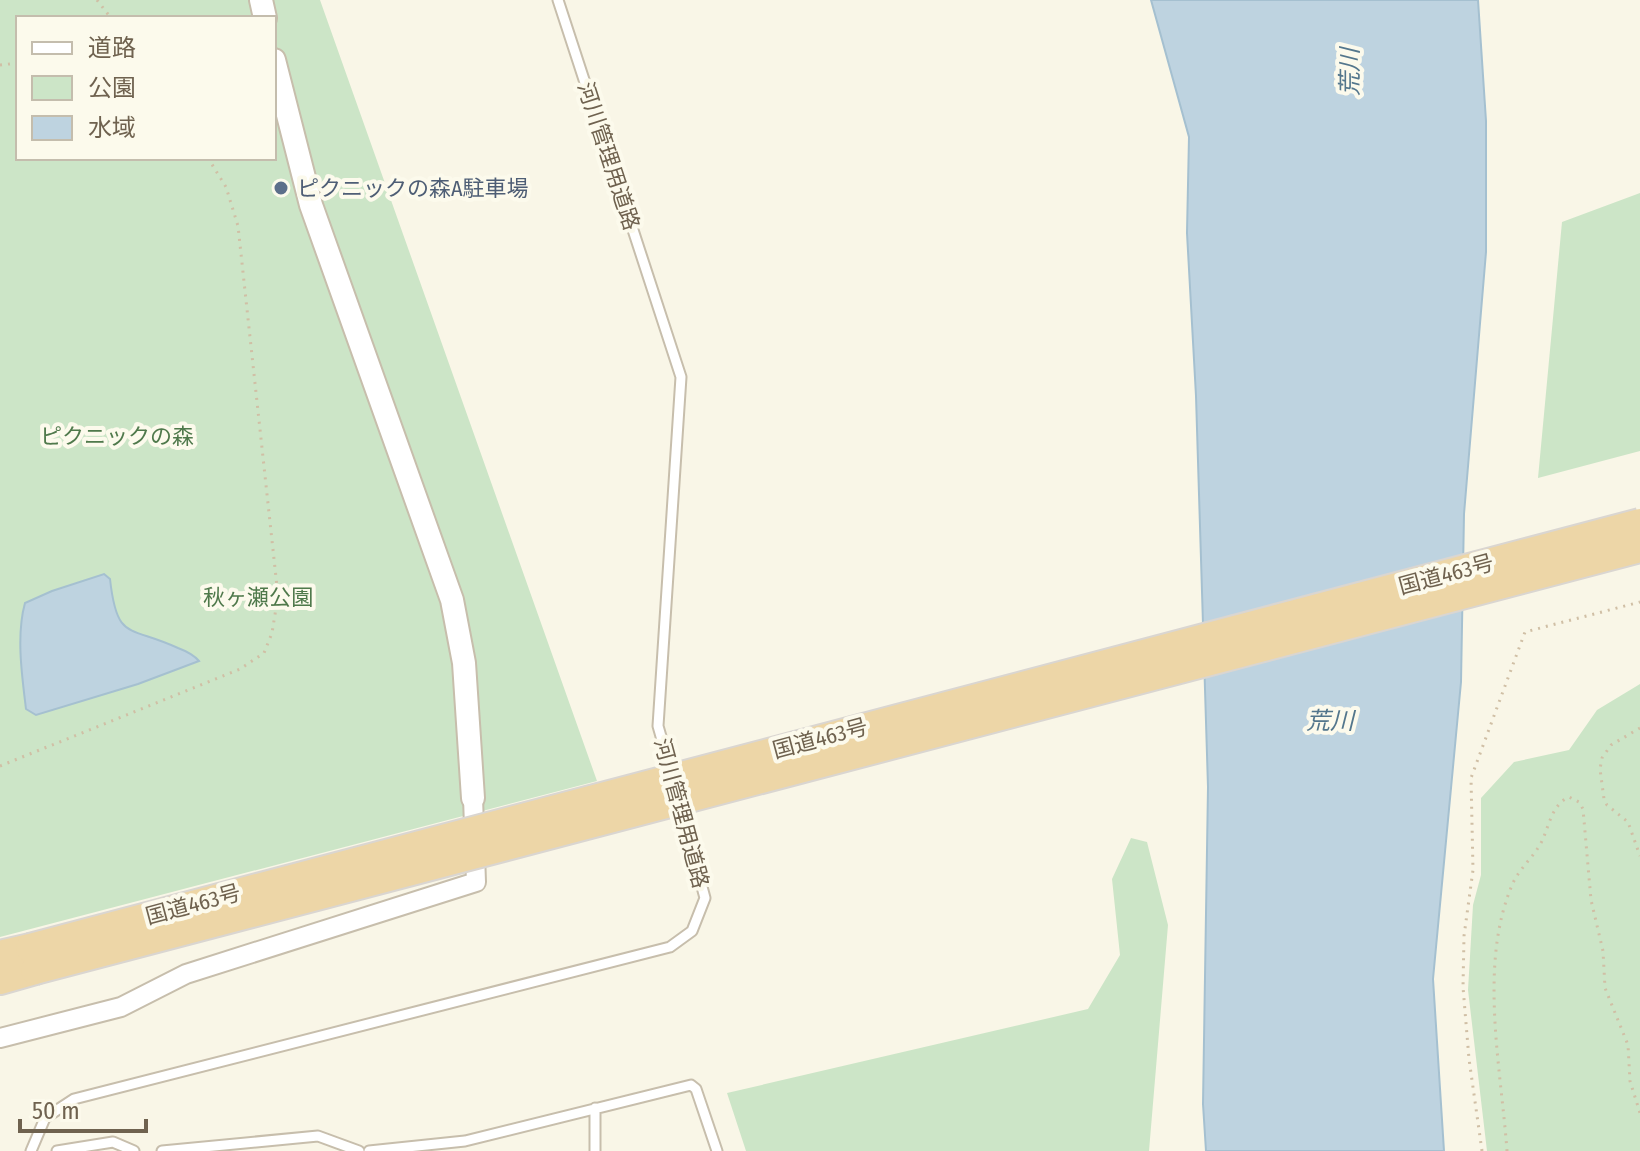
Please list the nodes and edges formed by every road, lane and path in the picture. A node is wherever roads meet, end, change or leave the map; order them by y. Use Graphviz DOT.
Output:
graph roads {
  1 [pos="97,0"];
  2 [pos="558,0"];
  3 [pos="109,16"];
  4 [pos="276,68"];
  5 [pos="209,160"];
  6 [pos="1640,523"];
  7 [pos="1640,548"];
  8 [pos="1640,602"];
  9 [pos="1640,728"];
  10 [pos="0,766"];
  11 [pos="473,798"];
  12 [pos="1640,856"];
  13 [pos="0,955"];
  14 [pos="33,959"];
  15 [pos="0,980"];
  16 [pos="0,1038"];
  17 [pos="595,1108"];
  18 [pos="1640,1113"];
  19 [pos="444,1148"];
  20 [pos="31,1151"];
  21 [pos="57,1151"];
  22 [pos="134,1151"];
  23 [pos="162,1151"];
  24 [pos="359,1151"];
  25 [pos="369,1151"];
  26 [pos="595,1151"];
  27 [pos="717,1151"];
  28 [pos="1482,1151"];
  29 [pos="1507,1151"];
  1 -- 3 [label="path"];
  2 -- 20 [label="lane, 河川管理用道路"];
  4 -- 11 [label="street"];
  5 -- 10 [label="path"];
  6 -- 14 [label="highway, 国道463号, bridge"];
  7 -- 14 [label="highway, 国道463号, bridge"];
  8 -- 28 [label="path"];
  9 -- 12 [label="path"];
  11 -- 16 [label="street"];
  13 -- 14 [label="highway, 国道463号"];
  14 -- 15 [label="highway, 国道463号"];
  17 -- 19 [label="lane"];
  17 -- 26 [label="lane"];
  17 -- 27 [label="lane"];
  18 -- 29 [label="path"];
  19 -- 25 [label="lane"];
  21 -- 22 [label="lane"];
  23 -- 24 [label="lane"];
}
